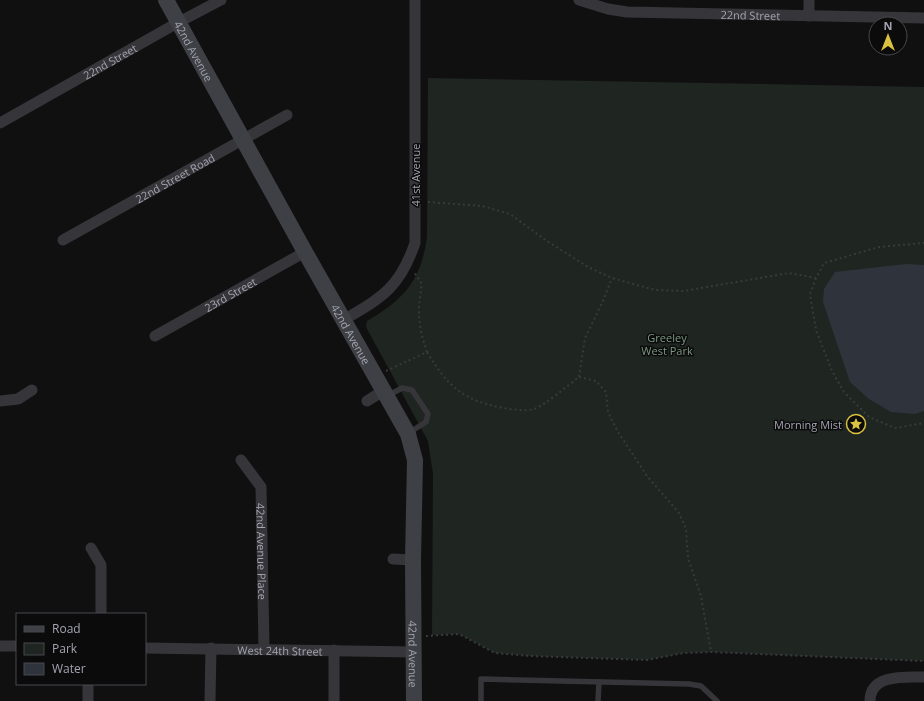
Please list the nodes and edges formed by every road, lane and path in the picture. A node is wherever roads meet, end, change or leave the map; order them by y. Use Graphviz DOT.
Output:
graph roads {
  1 [pos="166,0"];
  2 [pos="221,0"];
  3 [pos="415,0"];
  4 [pos="579,0"];
  5 [pos="809,0"];
  6 [pos="810,16"];
  7 [pos="924,18"];
  8 [pos="179,22"];
  9 [pos="286,115"];
  10 [pos="0,124"];
  11 [pos="242,138"];
  12 [pos="428,202"];
  13 [pos="63,240"];
  14 [pos="924,243"];
  15 [pos="304,252"];
  16 [pos="407,266"];
  17 [pos="612,278"];
  18 [pos="816,278"];
  19 [pos="344,319"];
  20 [pos="155,336"];
  21 [pos="427,352"];
  22 [pos="375,376"];
  23 [pos="579,377"];
  24 [pos="32,390"];
  25 [pos="384,394"];
  26 [pos="0,401"];
  27 [pos="367,401"];
  28 [pos="924,424"];
  29 [pos="408,434"];
  30 [pos="241,460"];
  31 [pos="91,548"];
  32 [pos="393,559"];
  33 [pos="413,560"];
  34 [pos="101,613"];
  35 [pos="415,645"];
  36 [pos="0,646"];
  37 [pos="16,646"];
  38 [pos="146,648"];
  39 [pos="211,648"];
  40 [pos="264,649"];
  41 [pos="334,650"];
  42 [pos="711,652"];
  43 [pos="924,661"];
  44 [pos="924,677"];
  45 [pos="599,682"];
  46 [pos="88,685"];
  47 [pos="88,701"];
  48 [pos="210,701"];
  49 [pos="334,701"];
  50 [pos="414,701"];
  51 [pos="481,701"];
  52 [pos="598,701"];
  53 [pos="717,701"];
  54 [pos="870,701"];
  1 -- 8 [label="street, 42nd Avenue"];
  2 -- 8 [label="street, 22nd Street"];
  3 -- 16 [label="street, 41st Avenue"];
  4 -- 6 [label="street, 22nd Street"];
  5 -- 6 [label="street"];
  6 -- 7 [label="street, 22nd Street"];
  8 -- 10 [label="street, 22nd Street"];
  8 -- 11 [label="street, 42nd Avenue"];
  9 -- 11 [label="street, 22nd Street Road"];
  11 -- 13 [label="street, 22nd Street Road"];
  11 -- 15 [label="street, 42nd Avenue"];
  12 -- 17 [label="path"];
  14 -- 18 [label="path"];
  15 -- 19 [label="street, 42nd Avenue"];
  15 -- 20 [label="street, 23rd Street"];
  16 -- 19 [label="street, 41st Avenue"];
  16 -- 21 [label="path"];
  17 -- 18 [label="path"];
  17 -- 23 [label="path"];
  18 -- 28 [label="path"];
  19 -- 22 [label="street, 42nd Avenue"];
  21 -- 22 [label="path"];
  21 -- 23 [label="path"];
  22 -- 25 [label="street, 42nd Avenue"];
  23 -- 42 [label="path"];
  24 -- 26 [label="street"];
  25 -- 27 [label="street"];
  25 -- 29 [label="street, 42nd Avenue"];
  25 -- 29 [label="lane"];
  29 -- 33 [label="street, 42nd Avenue"];
  30 -- 40 [label="street, 42nd Avenue Place"];
  31 -- 34 [label="street"];
  32 -- 33 [label="street"];
  33 -- 35 [label="street, 42nd Avenue"];
  35 -- 41 [label="street, West 24th Street"];
  35 -- 42 [label="path"];
  35 -- 50 [label="street, 42nd Avenue"];
  36 -- 37 [label="street"];
  38 -- 39 [label="street, West 24th Street"];
  39 -- 40 [label="street, West 24th Street"];
  39 -- 48 [label="street"];
  40 -- 41 [label="street, West 24th Street"];
  41 -- 49 [label="street"];
  42 -- 43 [label="path"];
  44 -- 54 [label="street"];
  45 -- 51 [label="lane"];
  45 -- 52 [label="lane"];
  45 -- 53 [label="lane"];
  46 -- 47 [label="street"];
}
